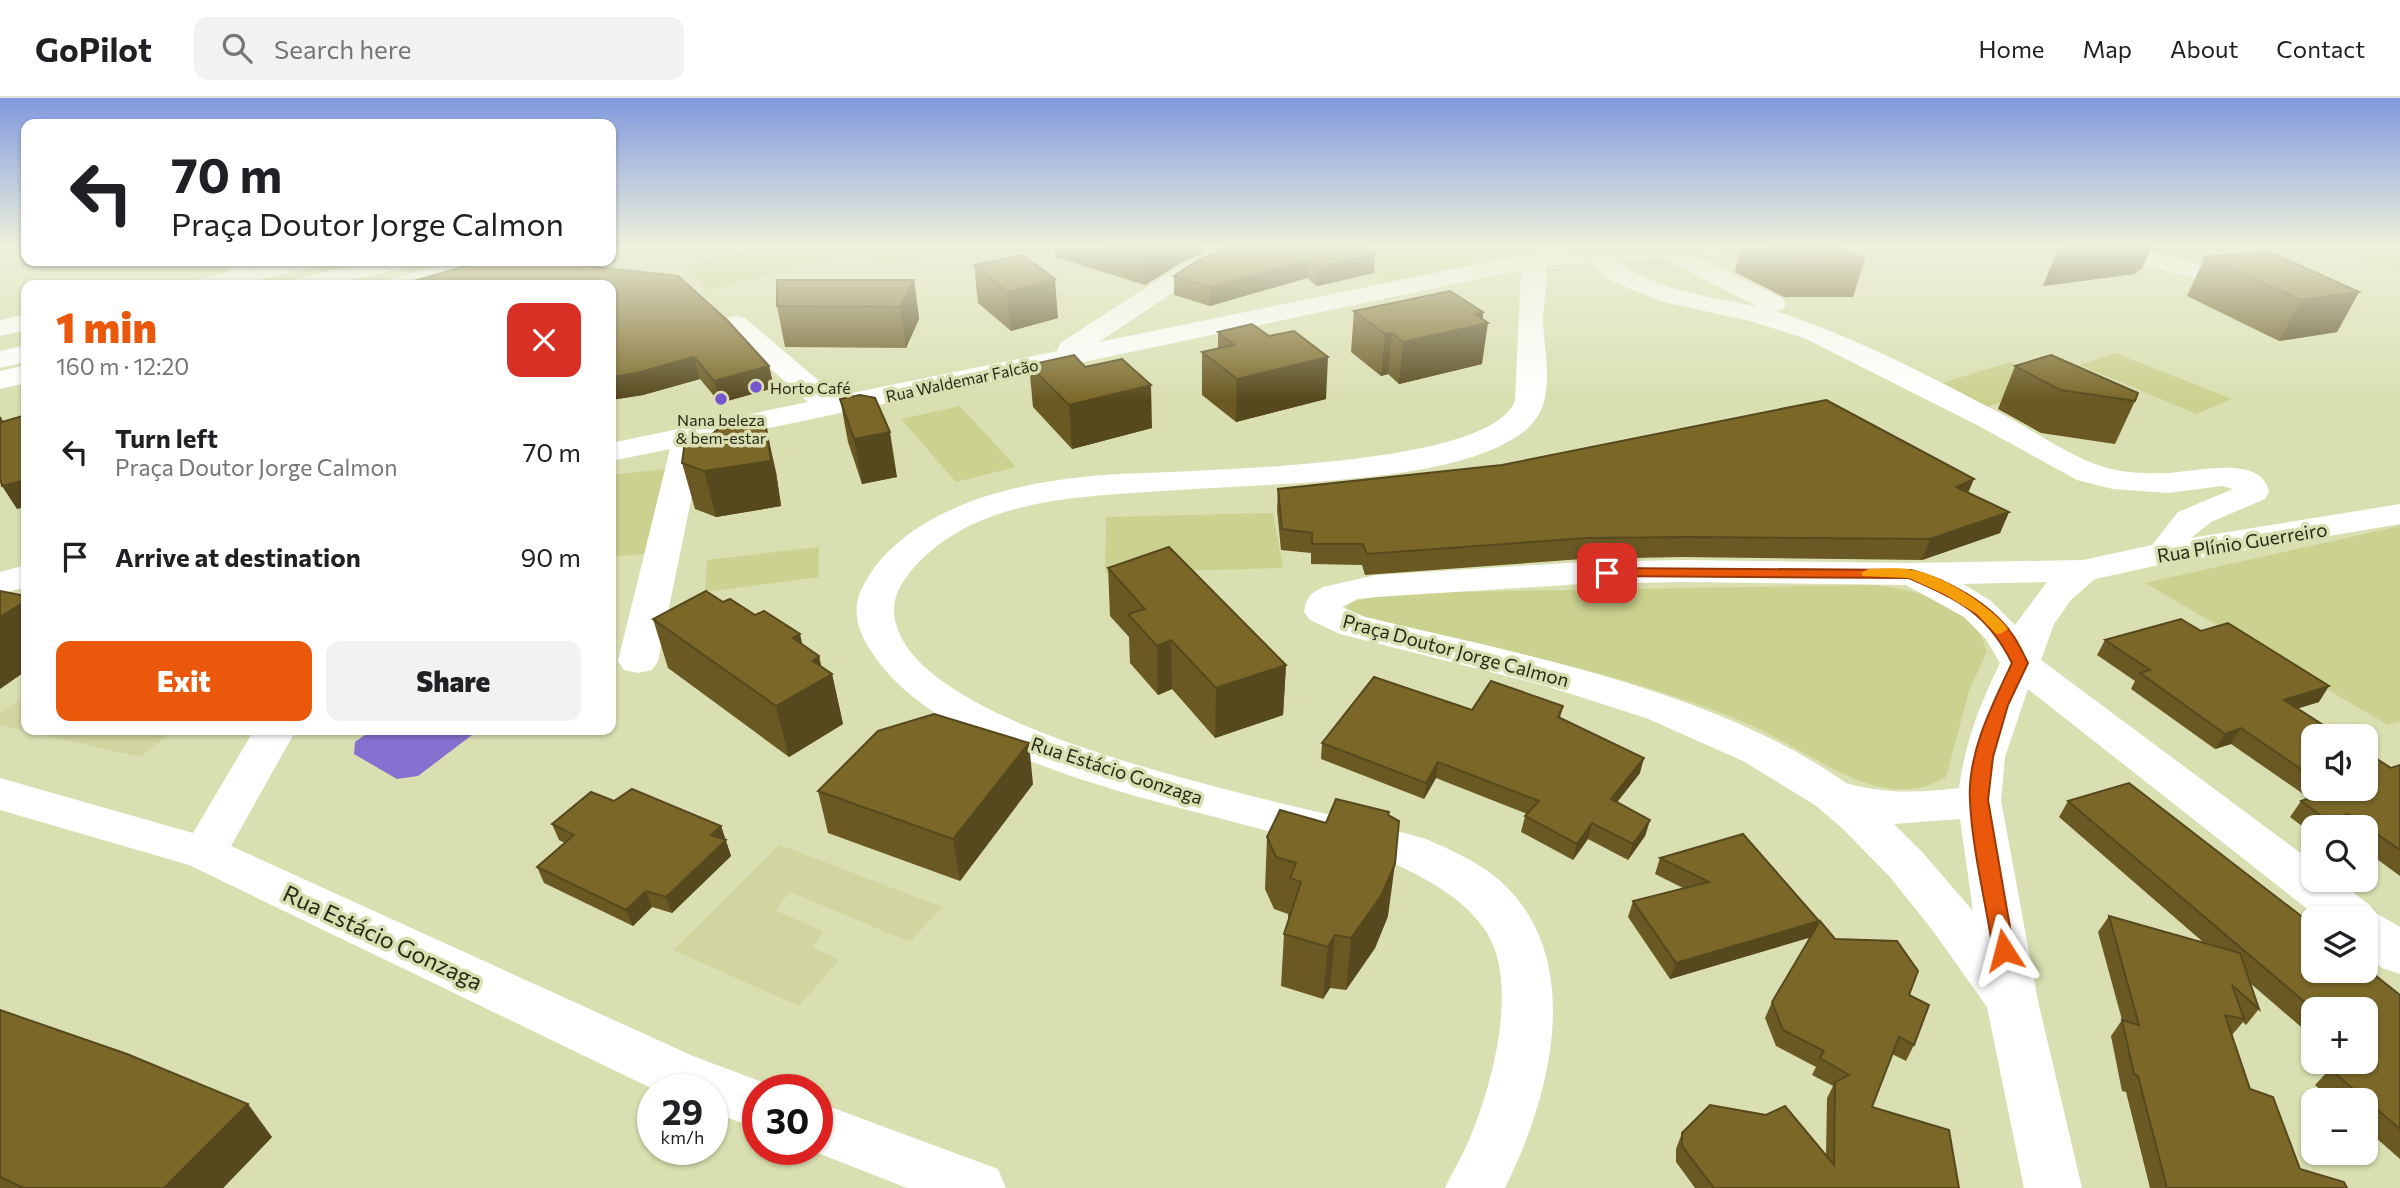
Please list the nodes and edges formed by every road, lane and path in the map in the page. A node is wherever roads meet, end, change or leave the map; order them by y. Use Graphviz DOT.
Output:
graph roads {
  1 [pos="1147,298"];
  2 [pos="1323,298"];
  3 [pos="1524,298"];
  4 [pos="1532,298"];
  5 [pos="1678,298"];
  6 [pos="1761,298"];
  7 [pos="1530,307"];
  8 [pos="21,324"];
  9 [pos="736,324"];
  10 [pos="0,328"];
  11 [pos="1822,328"];
  12 [pos="21,346"];
  13 [pos="0,350"];
  14 [pos="21,354"];
  15 [pos="0,360"];
  16 [pos="1054,360"];
  17 [pos="21,375"];
  18 [pos="0,380"];
  19 [pos="832,407"];
  20 [pos="689,436"];
  21 [pos="616,451"];
  22 [pos="2400,514"];
  23 [pos="2164,554"];
  24 [pos="21,556"];
  25 [pos="0,561"];
  26 [pos="2084,571"];
  27 [pos="1911,574"];
  28 [pos="21,577"];
  29 [pos="0,583"];
  30 [pos="638,661"];
  31 [pos="2020,663"];
  32 [pos="272,735"];
  33 [pos="1830,793"];
  34 [pos="0,794"];
  35 [pos="1979,800"];
  36 [pos="204,853"];
  37 [pos="2337,906"];
  38 [pos="2378,937"];
  39 [pos="2400,954"];
  40 [pos="2012,1001"];
  41 [pos="742,1099"];
  42 [pos="833,1133"];
  43 [pos="977,1188"];
  44 [pos="1474,1188"];
  45 [pos="2053,1188"];
  1 -- 16 [label="street"];
  2 -- 16 [label="street, Rua Waldemar Falcão"];
  3 -- 7 [label="street"];
  4 -- 7 [label="street, Rua Estácio Gonzaga"];
  5 -- 23 [label="street"];
  6 -- 11 [label="street"];
  7 -- 44 [label="street, Rua Estácio Gonzaga"];
  8 -- 10 [label="street"];
  9 -- 19 [label="street"];
  12 -- 13 [label="street"];
  14 -- 15 [label="street"];
  16 -- 19 [label="street, Rua Waldemar Falcão"];
  17 -- 18 [label="street"];
  19 -- 20 [label="street, Rua Waldemar Falcão"];
  20 -- 21 [label="street, Rua Waldemar Falcão"];
  20 -- 30 [label="street"];
  22 -- 23 [label="street, Rua Plínio Guerreiro"];
  23 -- 26 [label="street, Rua Plínio Guerreiro"];
  24 -- 25 [label="street"];
  26 -- 27 [label="street, Praça Doutor Jorge Calmon"];
  26 -- 31 [label="street"];
  27 -- 31 [label="street, Praça Doutor Jorge Calmon"];
  27 -- 33 [label="street, Praça Doutor Jorge Calmon"];
  28 -- 29 [label="street"];
  31 -- 35 [label="street"];
  31 -- 37 [label="street"];
  32 -- 36 [label="street"];
  33 -- 35 [label="street, Praça Doutor Jorge Calmon"];
  33 -- 40 [label="street, Praça Doutor Jorge Calmon"];
  34 -- 36 [label="street, Rua Estácio Gonzaga"];
  35 -- 40 [label="street"];
  36 -- 41 [label="street, Rua Estácio Gonzaga"];
  38 -- 39 [label="street"];
  40 -- 45 [label="street"];
  42 -- 43 [label="street"];
}
